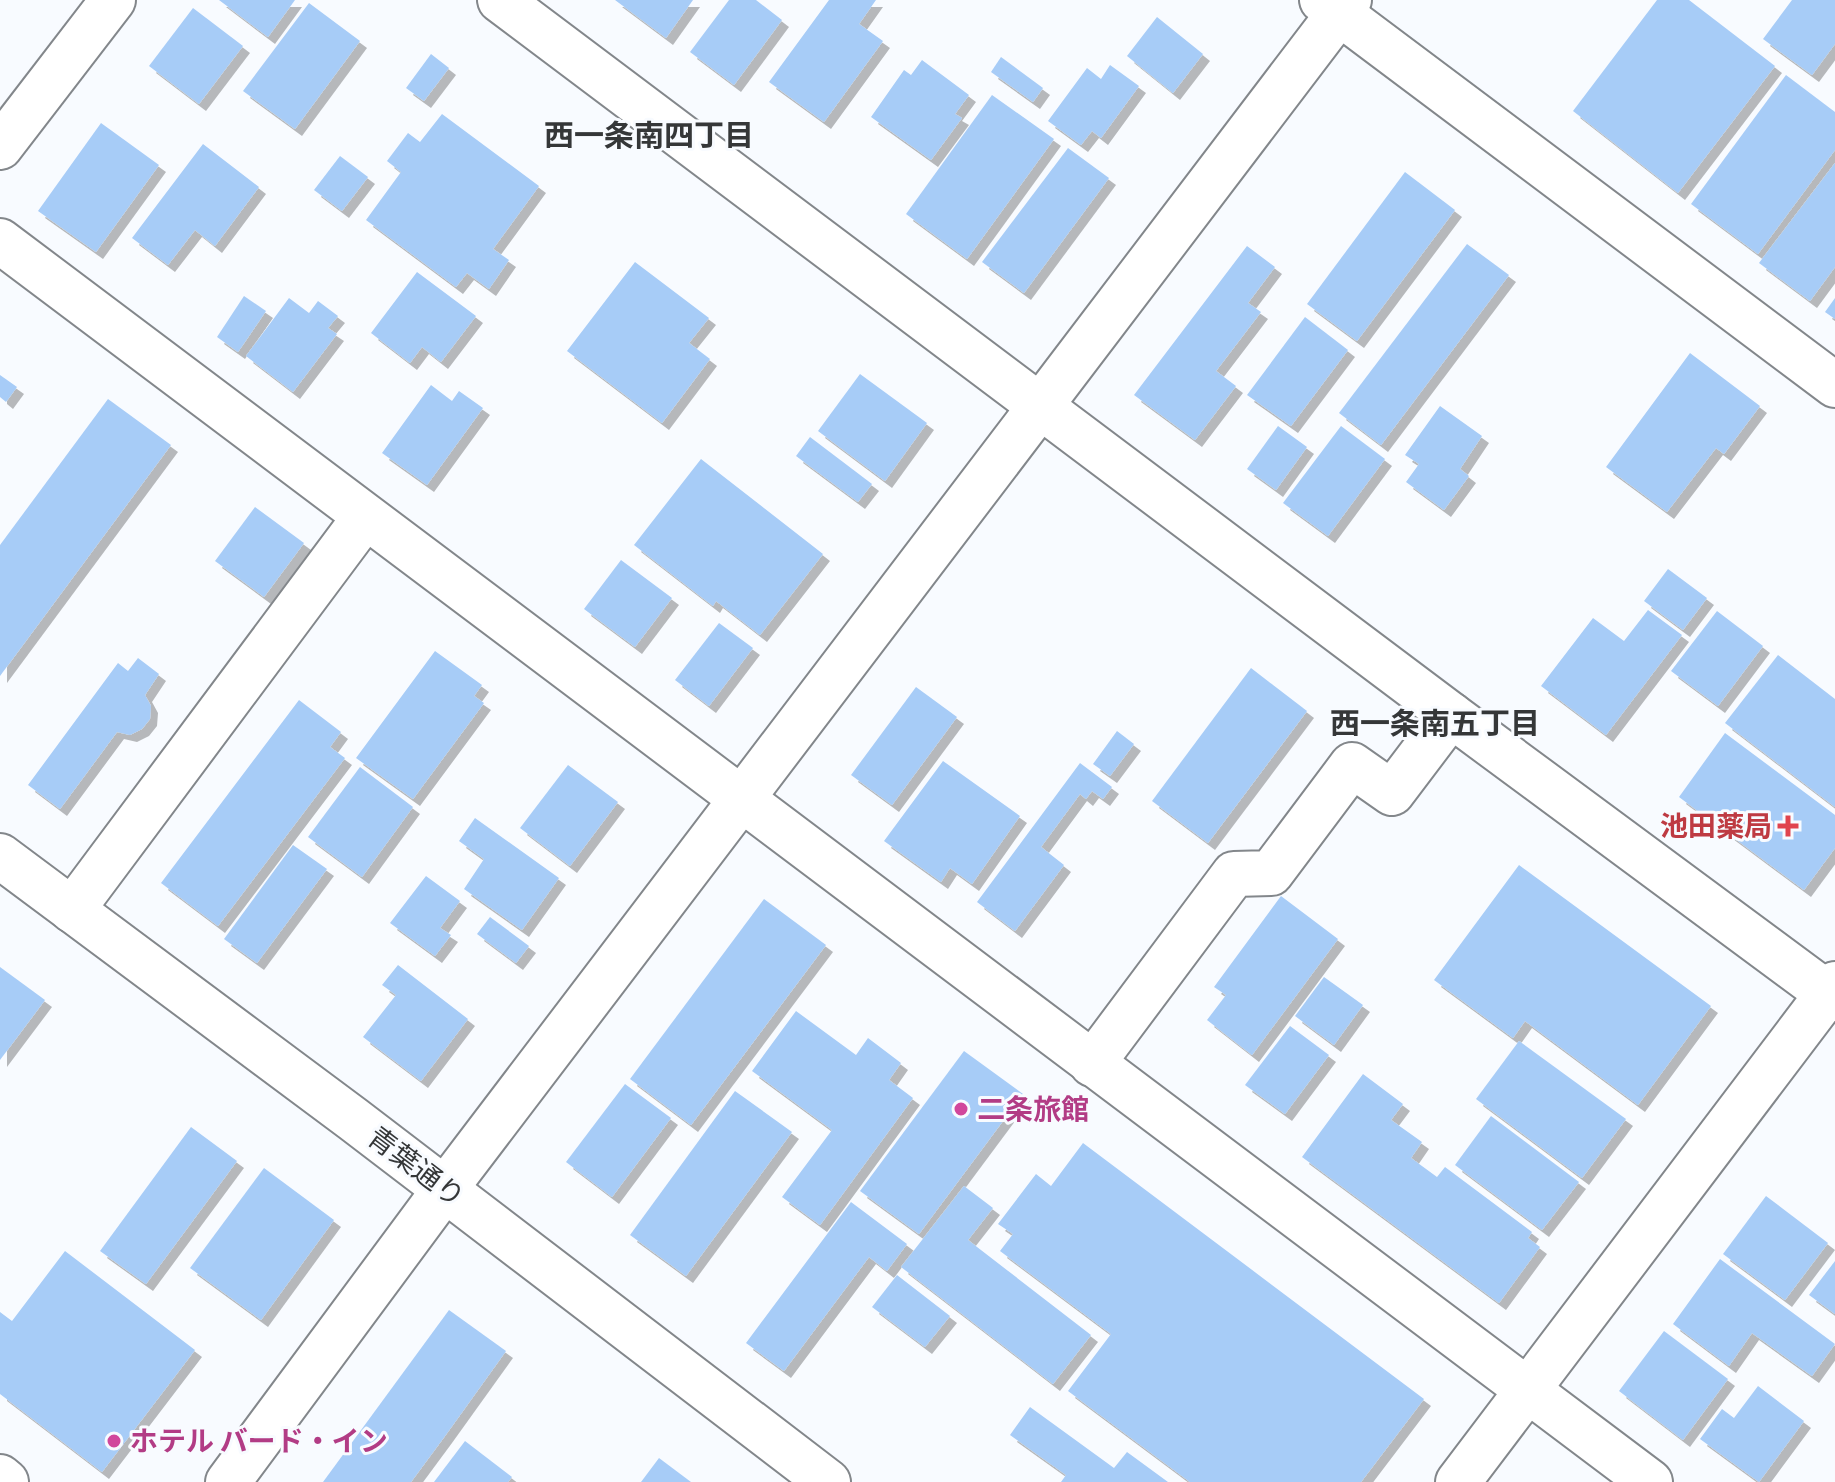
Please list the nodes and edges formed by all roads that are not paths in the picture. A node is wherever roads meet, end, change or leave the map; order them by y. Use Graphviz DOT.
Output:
graph roads {
  1 [pos="113,0"];
  2 [pos="500,0"];
  3 [pos="1337,4"];
  4 [pos="0,147"];
  5 [pos="0,241"];
  6 [pos="1835,385"];
  7 [pos="1038,405"];
  8 [pos="365,517"];
  9 [pos="1451,715"];
  10 [pos="740,800"];
  11 [pos="0,856"];
  12 [pos="72,910"];
  13 [pos="1833,992"];
  14 [pos="1092,1064"];
  15 [pos="445,1189"];
  16 [pos="1527,1390"];
  17 [pos="0,1477"];
  18 [pos="6,1482"];
  19 [pos="228,1482"];
  20 [pos="828,1482"];
  21 [pos="1458,1482"];
  22 [pos="1650,1482"];
  1 -- 4 [label="street"];
  2 -- 7 [label="street"];
  3 -- 6 [label="street"];
  3 -- 7 [label="street"];
  5 -- 8 [label="street"];
  7 -- 9 [label="street"];
  7 -- 10 [label="street"];
  8 -- 10 [label="street"];
  8 -- 12 [label="street"];
  9 -- 13 [label="street"];
  9 -- 14 [label="street"];
  10 -- 14 [label="street"];
  10 -- 15 [label="street"];
  11 -- 12 [label="street, 青葉通り"];
  12 -- 15 [label="street, 青葉通り"];
  13 -- 16 [label="street"];
  14 -- 16 [label="street"];
  15 -- 19 [label="street"];
  15 -- 20 [label="street, 青葉通り"];
  16 -- 21 [label="street"];
  16 -- 22 [label="street"];
  17 -- 18 [label="street"];
}
